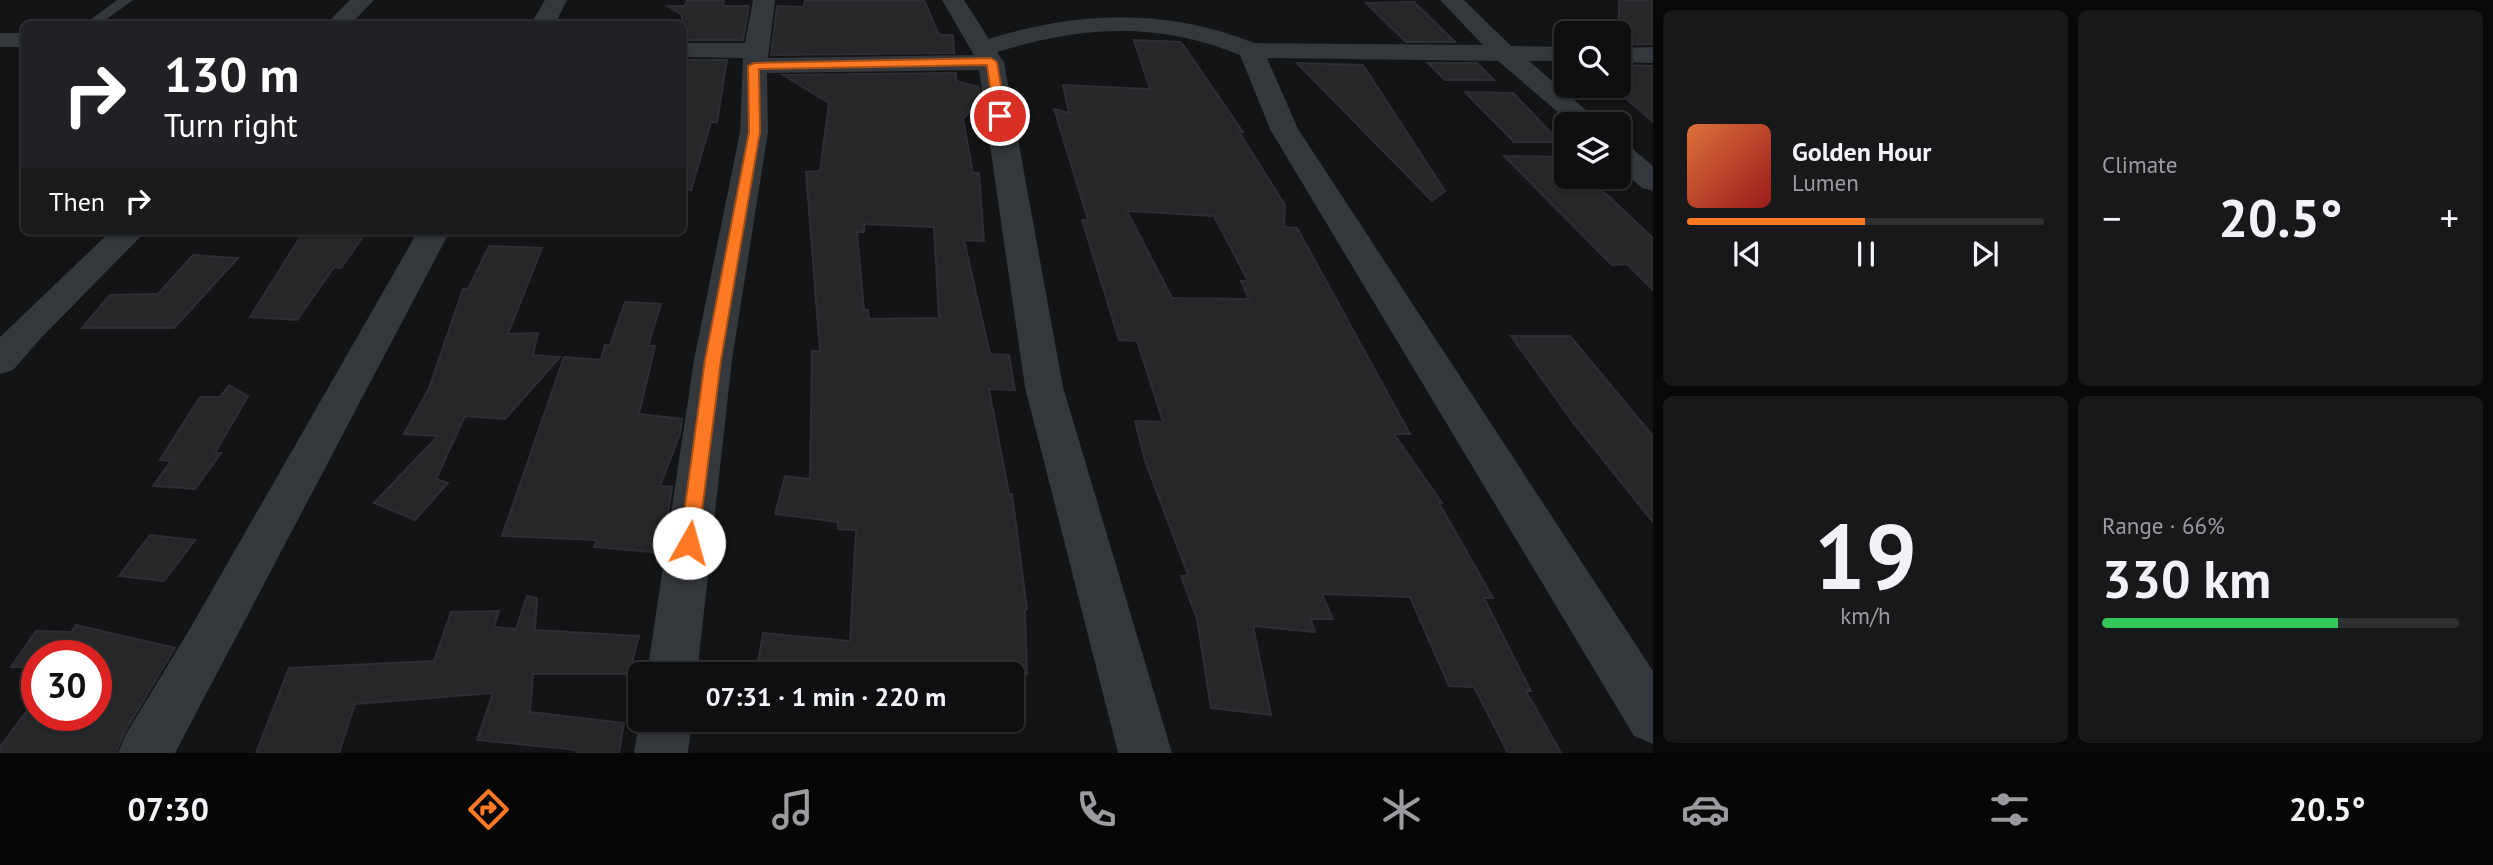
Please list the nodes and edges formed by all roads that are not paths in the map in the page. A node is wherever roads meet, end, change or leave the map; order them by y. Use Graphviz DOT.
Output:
graph roads {
  1 [pos="126,0"];
  2 [pos="363,0"];
  3 [pos="556,0"];
  4 [pos="764,0"];
  5 [pos="953,0"];
  6 [pos="1150,0"];
  7 [pos="1451,0"];
  8 [pos="96,21"];
  9 [pos="341,21"];
  10 [pos="545,21"];
  11 [pos="1160,23"];
  12 [pos="0,40"];
  13 [pos="21,40"];
  14 [pos="686,50"];
  15 [pos="1251,50"];
  16 [pos="1504,53"];
  17 [pos="1554,54"];
  18 [pos="988,55"];
  19 [pos="1631,55"];
  20 [pos="1653,55"];
  21 [pos="755,59"];
  22 [pos="1574,112"];
  23 [pos="1631,163"];
  24 [pos="1653,182"];
  25 [pos="125,235"];
  26 [pos="432,235"];
  27 [pos="14,327"];
  28 [pos="0,361"];
  29 [pos="674,662"];
  30 [pos="1653,718"];
  31 [pos="664,732"];
  32 [pos="145,753"];
  33 [pos="661,753"];
  34 [pos="1145,753"];
  1 -- 8 [label="lane"];
  2 -- 9 [label="street"];
  3 -- 10 [label="street"];
  4 -- 21 [label="street"];
  5 -- 18 [label="street"];
  6 -- 11 [label="street"];
  7 -- 16 [label="street"];
  11 -- 15 [label="street"];
  11 -- 18 [label="street"];
  12 -- 13 [label="street"];
  14 -- 21 [label="street"];
  15 -- 16 [label="street"];
  15 -- 30 [label="street"];
  16 -- 17 [label="street"];
  16 -- 22 [label="street"];
  18 -- 21 [label="street"];
  18 -- 34 [label="street"];
  19 -- 20 [label="street"];
  21 -- 29 [label="street"];
  23 -- 24 [label="street"];
  25 -- 27 [label="street"];
  26 -- 32 [label="street"];
  27 -- 28 [label="street"];
  31 -- 33 [label="street"];
}
